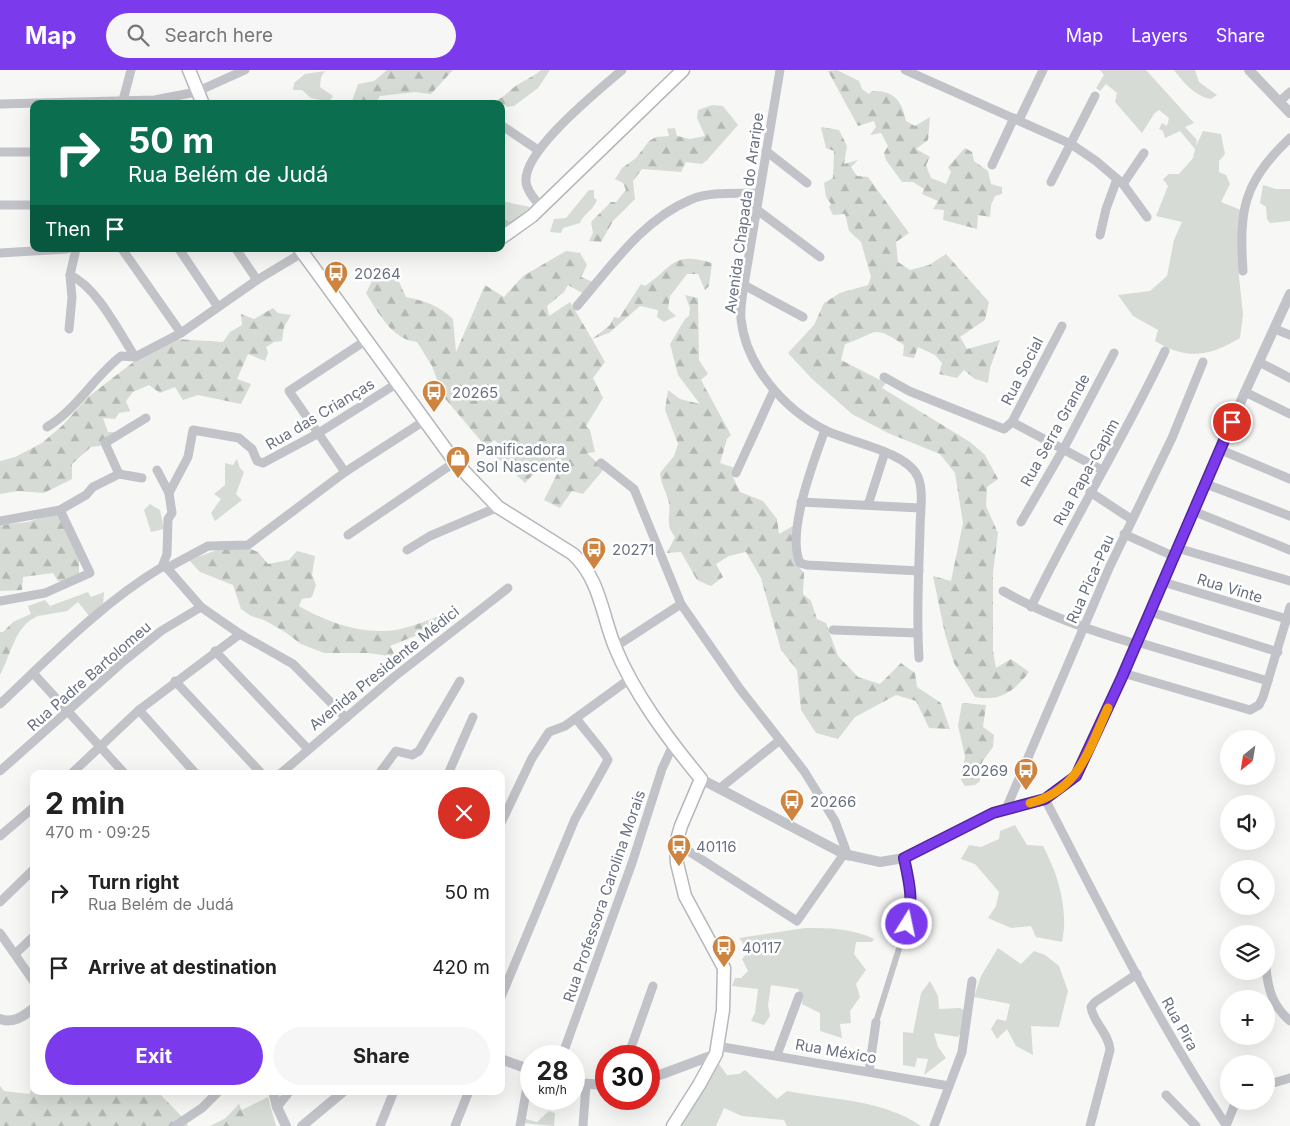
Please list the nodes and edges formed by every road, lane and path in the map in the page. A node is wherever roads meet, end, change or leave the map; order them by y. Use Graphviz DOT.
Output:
graph roads {
  1 [pos="131,70"];
  2 [pos="189,70"];
  3 [pos="245,70"];
  4 [pos="622,70"];
  5 [pos="683,70"];
  6 [pos="780,70"];
  7 [pos="905,70"];
  8 [pos="1043,70"];
  9 [pos="1249,70"];
  10 [pos="196,92"];
  11 [pos="1290,92"];
  12 [pos="1095,96"];
  13 [pos="123,100"];
  14 [pos="155,100"];
  15 [pos="201,100"];
  16 [pos="1279,102"];
  17 [pos="0,104"];
  18 [pos="30,104"];
  19 [pos="1290,113"];
  20 [pos="1017,119"];
  21 [pos="505,128"];
  22 [pos="1290,138"];
  23 [pos="1071,144"];
  24 [pos="538,150"];
  25 [pos="766,151"];
  26 [pos="0,152"];
  27 [pos="30,152"];
  28 [pos="1144,153"];
  29 [pos="992,165"];
  30 [pos="1120,181"];
  31 [pos="1051,182"];
  32 [pos="807,183"];
  33 [pos="759,193"];
  34 [pos="0,205"];
  35 [pos="30,205"];
  36 [pos="541,207"];
  37 [pos="756,209"];
  38 [pos="1147,217"];
  39 [pos="505,225"];
  40 [pos="513,230"];
  41 [pos="505,235"];
  42 [pos="1100,235"];
  43 [pos="30,251"];
  44 [pos="0,252"];
  45 [pos="75,252"];
  46 [pos="124,252"];
  47 [pos="181,252"];
  48 [pos="238,252"];
  49 [pos="300,252"];
  50 [pos="302,252"];
  51 [pos="820,257"];
  52 [pos="1243,271"];
  53 [pos="70,275"];
  54 [pos="258,280"];
  55 [pos="744,286"];
  56 [pos="1290,294"];
  57 [pos="577,306"];
  58 [pos="218,307"];
  59 [pos="803,317"];
  60 [pos="1062,326"];
  61 [pos="69,329"];
  62 [pos="1275,329"];
  63 [pos="181,333"];
  64 [pos="1290,335"];
  65 [pos="365,340"];
  66 [pos="1165,351"];
  67 [pos="1114,352"];
  68 [pos="135,356"];
  69 [pos="1203,362"];
  70 [pos="1259,362"];
  71 [pos="884,377"];
  72 [pos="1290,378"];
  73 [pos="396,384"];
  74 [pos="774,390"];
  75 [pos="1245,392"];
  76 [pos="1290,414"];
  77 [pos="146,418"];
  78 [pos="424,421"];
  79 [pos="1009,425"];
  80 [pos="47,426"];
  81 [pos="825,430"];
  82 [pos="317,434"];
  83 [pos="1064,448"];
  84 [pos="1221,450"];
  85 [pos="884,452"];
  86 [pos="455,462"];
  87 [pos="601,463"];
  88 [pos="157,470"];
  89 [pos="1102,470"];
  90 [pos="345,472"];
  91 [pos="736,473"];
  92 [pos="119,474"];
  93 [pos="142,478"];
  94 [pos="1290,479"];
  95 [pos="1206,484"];
  96 [pos="1090,492"];
  97 [pos="169,493"];
  98 [pos="801,502"];
  99 [pos="868,505"];
  100 [pos="498,507"];
  101 [pos="920,508"];
  102 [pos="60,510"];
  103 [pos="1194,512"];
  104 [pos="1290,516"];
  105 [pos="1131,519"];
  106 [pos="0,521"];
  107 [pos="1022,522"];
  108 [pos="1124,534"];
  109 [pos="348,535"];
  110 [pos="407,550"];
  111 [pos="1290,550"];
  112 [pos="1175,552"];
  113 [pos="165,567"];
  114 [pos="919,571"];
  115 [pos="1290,581"];
  116 [pos="1162,582"];
  117 [pos="508,588"];
  118 [pos="1003,591"];
  119 [pos="0,601"];
  120 [pos="681,604"];
  121 [pos="1031,606"];
  122 [pos="201,607"];
  123 [pos="1290,607"];
  124 [pos="1151,612"];
  125 [pos="1288,620"];
  126 [pos="1083,628"];
  127 [pos="833,630"];
  128 [pos="918,633"];
  129 [pos="240,634"];
  130 [pos="1136,643"];
  131 [pos="615,647"];
  132 [pos="215,650"];
  133 [pos="1278,652"];
  134 [pos="919,658"];
  135 [pos="33,673"];
  136 [pos="1123,673"];
  137 [pos="631,678"];
  138 [pos="175,681"];
  139 [pos="460,681"];
  140 [pos="1268,681"];
  141 [pos="0,704"];
  142 [pos="139,710"];
  143 [pos="69,711"];
  144 [pos="473,717"];
  145 [pos="346,718"];
  146 [pos="576,718"];
  147 [pos="780,740"];
  148 [pos="673,745"];
  149 [pos="100,748"];
  150 [pos="308,749"];
  151 [pos="75,770"];
  152 [pos="121,770"];
  153 [pos="192,770"];
  154 [pos="258,770"];
  155 [pos="284,770"];
  156 [pos="382,770"];
  157 [pos="450,770"];
  158 [pos="0,771"];
  159 [pos="701,779"];
  160 [pos="718,789"];
  161 [pos="1045,799"];
  162 [pos="1006,809"];
  163 [pos="30,810"];
  164 [pos="505,815"];
  165 [pos="0,836"];
  166 [pos="676,844"];
  167 [pos="846,855"];
  168 [pos="904,858"];
  169 [pos="30,873"];
  170 [pos="0,902"];
  171 [pos="0,933"];
  172 [pos="903,936"];
  173 [pos="30,940"];
  174 [pos="15,954"];
  175 [pos="1137,974"];
  176 [pos="30,976"];
  177 [pos="1268,980"];
  178 [pos="972,981"];
  179 [pos="653,986"];
  180 [pos="505,987"];
  181 [pos="799,996"];
  182 [pos="30,1010"];
  183 [pos="0,1019"];
  184 [pos="1290,1021"];
  185 [pos="876,1022"];
  186 [pos="566,1045"];
  187 [pos="632,1045"];
  188 [pos="717,1050"];
  189 [pos="776,1055"];
  190 [pos="505,1060"];
  191 [pos="520,1066"];
  192 [pos="869,1071"];
  193 [pos="660,1074"];
  194 [pos="1290,1078"];
  195 [pos="1275,1083"];
  196 [pos="586,1085"];
  197 [pos="595,1085"];
  198 [pos="949,1086"];
  199 [pos="215,1095"];
  200 [pos="274,1095"];
  201 [pos="287,1095"];
  202 [pos="339,1095"];
  203 [pos="392,1095"];
  204 [pos="467,1095"];
  205 [pos="1166,1095"];
  206 [pos="277,1107"];
  207 [pos="523,1110"];
  208 [pos="1232,1110"];
  209 [pos="1226,1125"];
  210 [pos="175,1126"];
  211 [pos="286,1126"];
  212 [pos="302,1126"];
  213 [pos="380,1126"];
  214 [pos="455,1126"];
  215 [pos="520,1126"];
  216 [pos="583,1126"];
  217 [pos="673,1126"];
  218 [pos="934,1126"];
  219 [pos="1090,1126"];
  220 [pos="1196,1126"];
  1 -- 13 [label="street"];
  2 -- 10 [label="main road"];
  3 -- 10 [label="street"];
  4 -- 24 [label="street"];
  5 -- 36 [label="main road"];
  6 -- 25 [label="street, Avenida Chapada do Araripe"];
  7 -- 20 [label="street"];
  8 -- 20 [label="street"];
  9 -- 16 [label="street"];
  10 -- 14 [label="street"];
  10 -- 15 [label="main road"];
  11 -- 16 [label="street"];
  12 -- 23 [label="street"];
  16 -- 19 [label="street"];
  17 -- 18 [label="street"];
  20 -- 23 [label="street"];
  20 -- 29 [label="street"];
  21 -- 24 [label="street"];
  22 -- 52 [label="street"];
  23 -- 30 [label="street"];
  23 -- 31 [label="street"];
  24 -- 36 [label="street"];
  25 -- 32 [label="street"];
  25 -- 33 [label="street, Avenida Chapada do Araripe"];
  26 -- 27 [label="street"];
  28 -- 30 [label="street"];
  30 -- 38 [label="street"];
  30 -- 42 [label="street"];
  33 -- 37 [label="street, Avenida Chapada do Araripe"];
  33 -- 57 [label="street"];
  34 -- 35 [label="street"];
  36 -- 40 [label="main road"];
  37 -- 51 [label="street"];
  37 -- 55 [label="street, Avenida Chapada do Araripe"];
  39 -- 40 [label="street"];
  40 -- 41 [label="main road"];
  43 -- 44 [label="street"];
  45 -- 53 [label="street"];
  46 -- 63 [label="street"];
  47 -- 58 [label="street"];
  48 -- 54 [label="street"];
  49 -- 54 [label="street"];
  50 -- 65 [label="main road"];
  53 -- 61 [label="street"];
  53 -- 68 [label="street"];
  54 -- 58 [label="street"];
  55 -- 59 [label="street"];
  55 -- 74 [label="street, Avenida Chapada do Araripe"];
  56 -- 62 [label="street"];
  58 -- 63 [label="street"];
  60 -- 79 [label="street, Rua Social"];
  62 -- 64 [label="street"];
  62 -- 70 [label="street"];
  63 -- 68 [label="street"];
  65 -- 73 [label="main road"];
  65 -- 82 [label="street"];
  66 -- 89 [label="street, Rua Papa-Capim"];
  67 -- 83 [label="street, Rua Serra Grande"];
  68 -- 80 [label="street"];
  69 -- 105 [label="street, Rua Pica-Pau"];
  70 -- 72 [label="street"];
  70 -- 75 [label="street"];
  71 -- 79 [label="street"];
  73 -- 78 [label="main road"];
  73 -- 82 [label="street, Rua das Crianças"];
  74 -- 81 [label="street, Avenida Chapada do Araripe"];
  74 -- 91 [label="street"];
  75 -- 76 [label="street"];
  75 -- 84 [label="street"];
  77 -- 92 [label="street"];
  78 -- 86 [label="main road"];
  78 -- 90 [label="street"];
  79 -- 83 [label="street"];
  81 -- 85 [label="street, Avenida Chapada do Araripe"];
  81 -- 98 [label="street"];
  82 -- 90 [label="street"];
  82 -- 97 [label="street, Rua das Crianças"];
  83 -- 89 [label="street"];
  83 -- 107 [label="street, Rua Serra Grande"];
  84 -- 94 [label="street"];
  84 -- 95 [label="street"];
  85 -- 99 [label="street"];
  85 -- 101 [label="street, Avenida Chapada do Araripe"];
  86 -- 100 [label="main road"];
  86 -- 109 [label="street"];
  87 -- 120 [label="street"];
  88 -- 97 [label="street"];
  89 -- 96 [label="street, Rua Papa-Capim"];
  90 -- 113 [label="street"];
  92 -- 93 [label="street"];
  92 -- 102 [label="street"];
  95 -- 103 [label="street"];
  95 -- 104 [label="street"];
  96 -- 105 [label="street"];
  96 -- 121 [label="street, Rua Papa-Capim"];
  97 -- 113 [label="street"];
  98 -- 99 [label="street"];
  98 -- 114 [label="street"];
  99 -- 101 [label="street"];
  100 -- 110 [label="street"];
  100 -- 131 [label="main road"];
  101 -- 114 [label="street, Avenida Chapada do Araripe"];
  102 -- 106 [label="street"];
  102 -- 119 [label="street"];
  103 -- 111 [label="street"];
  103 -- 112 [label="street"];
  105 -- 108 [label="street, Rua Pica-Pau"];
  108 -- 112 [label="street"];
  108 -- 126 [label="street, Rua Pica-Pau"];
  112 -- 115 [label="street"];
  112 -- 116 [label="street"];
  113 -- 122 [label="street"];
  113 -- 135 [label="street"];
  114 -- 128 [label="street, Avenida Chapada do Araripe"];
  116 -- 124 [label="street"];
  116 -- 125 [label="street, Rua Vinte"];
  117 -- 145 [label="street, Avenida Presidente Médici"];
  118 -- 121 [label="street"];
  120 -- 131 [label="street"];
  120 -- 147 [label="street"];
  121 -- 126 [label="street"];
  122 -- 129 [label="street"];
  122 -- 143 [label="street, Rua Padre Bartolomeu"];
  123 -- 125 [label="street"];
  124 -- 130 [label="street"];
  124 -- 133 [label="street"];
  125 -- 133 [label="street"];
  126 -- 130 [label="street"];
  126 -- 162 [label="street, Rua Pica-Pau"];
  127 -- 128 [label="street"];
  128 -- 134 [label="street, Avenida Chapada do Araripe"];
  129 -- 132 [label="street"];
  129 -- 145 [label="street"];
  130 -- 136 [label="street"];
  130 -- 140 [label="street"];
  131 -- 137 [label="main road"];
  132 -- 138 [label="street"];
  132 -- 150 [label="street"];
  133 -- 140 [label="street"];
  135 -- 141 [label="street"];
  135 -- 143 [label="street"];
  136 -- 140 [label="street"];
  136 -- 161 [label="street"];
  137 -- 146 [label="street"];
  137 -- 148 [label="main road"];
  138 -- 142 [label="street"];
  138 -- 154 [label="street"];
  139 -- 156 [label="street"];
  142 -- 149 [label="street"];
  142 -- 153 [label="street"];
  143 -- 149 [label="street"];
  143 -- 158 [label="street, Rua Padre Bartolomeu"];
  144 -- 157 [label="street"];
  145 -- 150 [label="street, Avenida Presidente Médici"];
  146 -- 164 [label="street"];
  146 -- 180 [label="street"];
  147 -- 160 [label="street"];
  147 -- 167 [label="street"];
  148 -- 159 [label="main road"];
  148 -- 186 [label="street, Rua Professora Carolina Morais"];
  149 -- 151 [label="street"];
  149 -- 152 [label="street"];
  150 -- 155 [label="street, Avenida Presidente Médici"];
  159 -- 160 [label="street"];
  159 -- 166 [label="main road"];
  160 -- 167 [label="street"];
  161 -- 162 [label="street"];
  161 -- 175 [label="street, Rua Pira"];
  162 -- 168 [label="street"];
  163 -- 165 [label="street"];
  166 -- 167 [label="street"];
  166 -- 188 [label="main road"];
  167 -- 168 [label="street"];
  168 -- 172 [label="street"];
  169 -- 170 [label="street"];
  171 -- 174 [label="street"];
  172 -- 185 [label="street"];
  173 -- 174 [label="street"];
  174 -- 176 [label="street"];
  175 -- 209 [label="street, Rua Pira"];
  175 -- 219 [label="street"];
  177 -- 184 [label="street"];
  178 -- 198 [label="street"];
  179 -- 187 [label="street"];
  181 -- 189 [label="street"];
  182 -- 183 [label="street"];
  185 -- 192 [label="street"];
  188 -- 189 [label="street, Rua México"];
  188 -- 193 [label="street"];
  188 -- 217 [label="main road"];
  189 -- 192 [label="street, Rua México"];
  190 -- 191 [label="street"];
  192 -- 198 [label="street, Rua México"];
  194 -- 195 [label="street"];
  196 -- 197 [label="street"];
  196 -- 216 [label="street"];
  198 -- 218 [label="street"];
  199 -- 210 [label="street"];
  200 -- 206 [label="street"];
  201 -- 206 [label="street"];
  202 -- 212 [label="street"];
  203 -- 213 [label="street"];
  204 -- 214 [label="street"];
  205 -- 220 [label="street"];
  206 -- 211 [label="street"];
  207 -- 215 [label="street"];
  208 -- 209 [label="street"];
}
